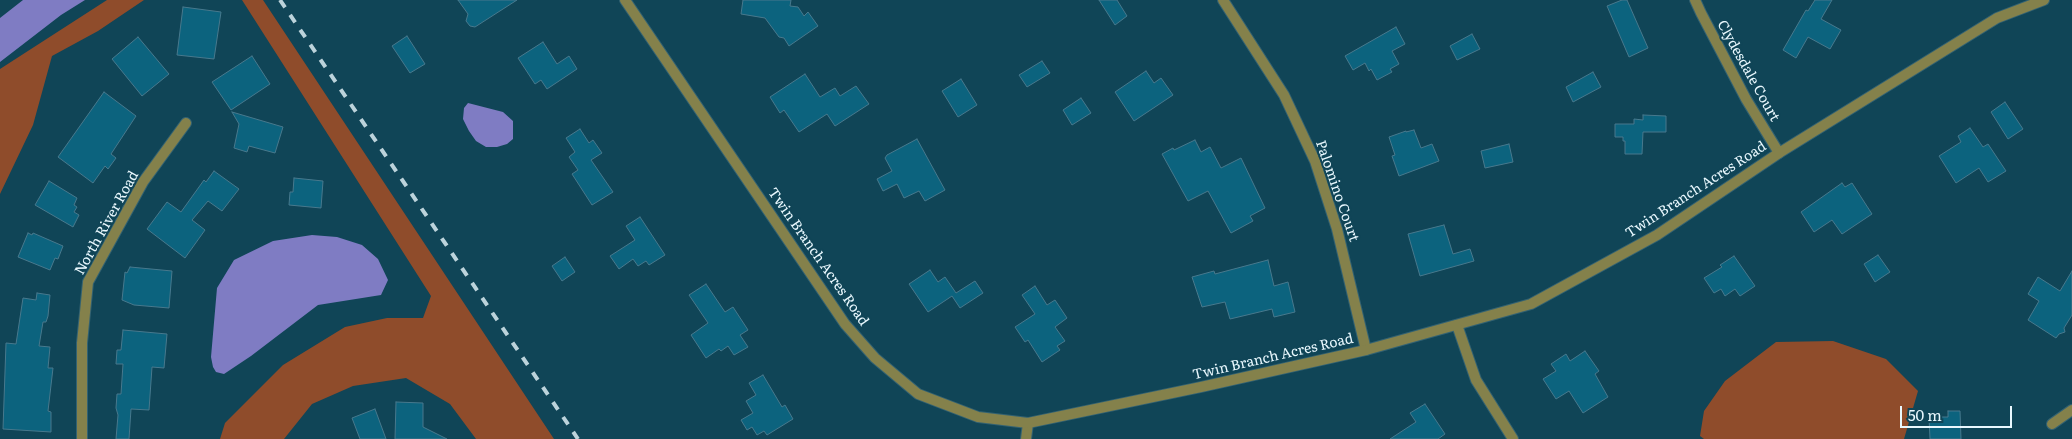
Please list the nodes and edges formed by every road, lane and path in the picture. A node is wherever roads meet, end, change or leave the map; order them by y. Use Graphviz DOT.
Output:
graph roads {
  1 [pos="625,0"];
  2 [pos="1223,0"];
  3 [pos="1696,0"];
  4 [pos="2044,0"];
  5 [pos="186,122"];
  6 [pos="1779,153"];
  7 [pos="1457,325"];
  8 [pos="1366,350"];
  9 [pos="2072,410"];
  10 [pos="1028,423"];
  11 [pos="2052,424"];
  12 [pos="82,439"];
  13 [pos="1026,439"];
  14 [pos="1513,439"];
  1 -- 10 [label="street, Twin Branch Acres Road"];
  2 -- 8 [label="street, Palomino Court"];
  3 -- 6 [label="street, Clydesdale Court"];
  4 -- 6 [label="street, Twin Branch Acres Road"];
  5 -- 12 [label="street, North River Road"];
  6 -- 7 [label="street, Twin Branch Acres Road"];
  7 -- 8 [label="street, Twin Branch Acres Road"];
  7 -- 14 [label="street"];
  8 -- 10 [label="street, Twin Branch Acres Road"];
  9 -- 11 [label="street"];
  10 -- 13 [label="street"];
}
